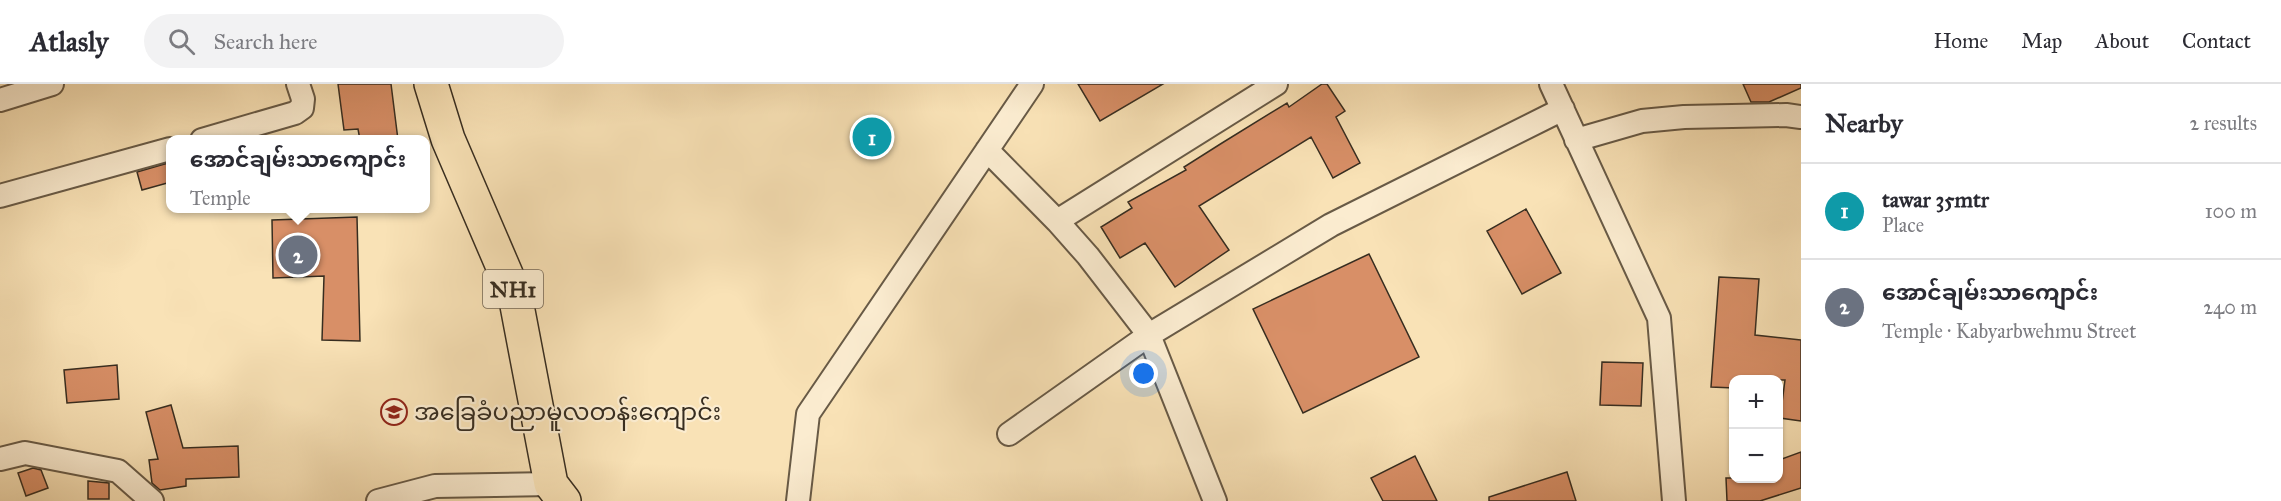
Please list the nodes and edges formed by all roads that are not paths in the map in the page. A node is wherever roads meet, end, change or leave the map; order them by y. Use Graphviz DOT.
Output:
graph roads {
  1 [pos="51,84"];
  2 [pos="298,84"];
  3 [pos="431,84"];
  4 [pos="1032,84"];
  5 [pos="1276,84"];
  6 [pos="1551,84"];
  7 [pos="0,100"];
  8 [pos="1563,109"];
  9 [pos="1801,117"];
  10 [pos="219,135"];
  11 [pos="1576,140"];
  12 [pos="166,150"];
  13 [pos="987,150"];
  14 [pos="0,196"];
  15 [pos="1057,221"];
  16 [pos="1149,335"];
  17 [pos="1009,434"];
  18 [pos="0,459"];
  19 [pos="558,493"];
  20 [pos="438,494"];
  21 [pos="152,501"];
  22 [pos="378,501"];
  23 [pos="798,501"];
  24 [pos="1215,501"];
  25 [pos="1674,501"];
  1 -- 7 [label="street"];
  2 -- 10 [label="street"];
  3 -- 19 [label="highway, NH1"];
  4 -- 13 [label="street"];
  5 -- 15 [label="street"];
  6 -- 8 [label="street"];
  8 -- 11 [label="street"];
  8 -- 16 [label="street"];
  9 -- 11 [label="street"];
  11 -- 25 [label="street"];
  12 -- 14 [label="street"];
  13 -- 15 [label="street"];
  13 -- 23 [label="street"];
  15 -- 16 [label="street"];
  16 -- 17 [label="street"];
  16 -- 24 [label="street"];
  18 -- 21 [label="street"];
  19 -- 20 [label="street"];
  20 -- 22 [label="street"];
}
